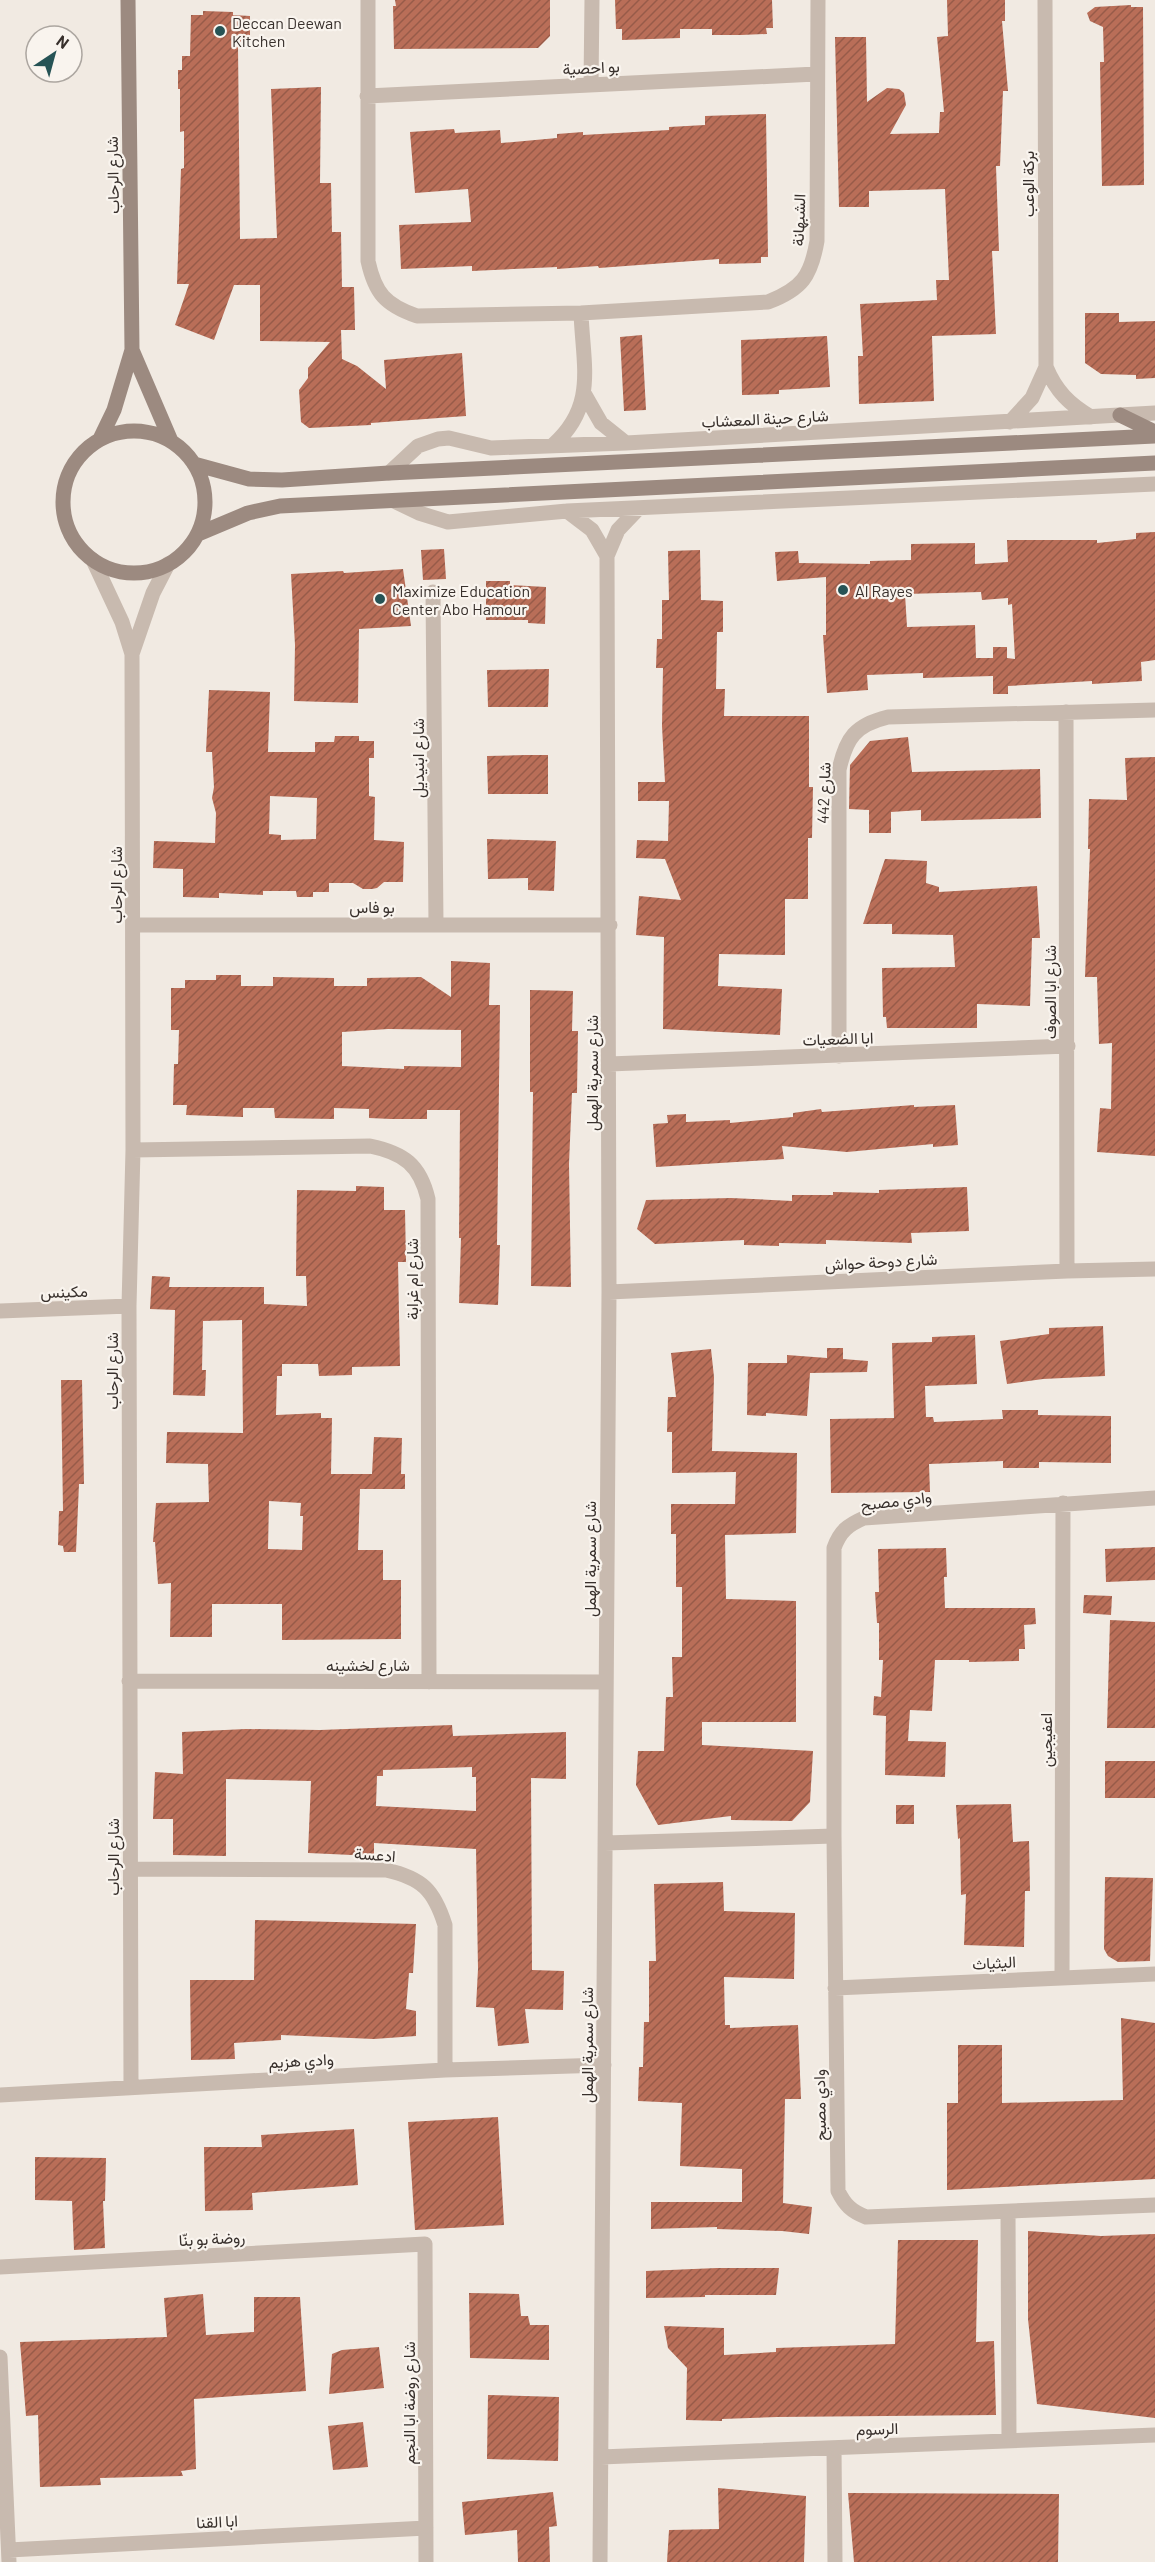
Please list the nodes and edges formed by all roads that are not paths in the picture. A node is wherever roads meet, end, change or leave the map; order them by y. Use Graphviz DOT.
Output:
graph roads {
  1 [pos="128,0"];
  2 [pos="368,0"];
  3 [pos="591,0"];
  4 [pos="818,0"];
  5 [pos="1045,0"];
  6 [pos="816,74"];
  7 [pos="591,84"];
  8 [pos="367,96"];
  9 [pos="581,313"];
  10 [pos="132,350"];
  11 [pos="1046,367"];
  12 [pos="585,395"];
  13 [pos="1155,413"];
  14 [pos="1120,415"];
  15 [pos="1091,417"];
  16 [pos="1010,422"];
  17 [pos="1155,434"];
  18 [pos="100,439"];
  19 [pos="171,441"];
  20 [pos="626,444"];
  21 [pos="553,445"];
  22 [pos="1155,463"];
  23 [pos="194,464"];
  24 [pos="389,473"];
  25 [pos="1155,483"];
  26 [pos="394,501"];
  27 [pos="638,509"];
  28 [pos="567,511"];
  29 [pos="198,534"];
  30 [pos="607,556"];
  31 [pos="93,560"];
  32 [pos="168,564"];
  33 [pos="433,592"];
  34 [pos="132,654"];
  35 [pos="1155,710"];
  36 [pos="1065,712"];
  37 [pos="436,924"];
  38 [pos="134,925"];
  39 [pos="610,925"];
  40 [pos="1068,1046"];
  41 [pos="840,1056"];
  42 [pos="609,1064"];
  43 [pos="133,1150"];
  44 [pos="1155,1269"];
  45 [pos="1067,1271"];
  46 [pos="609,1292"];
  47 [pos="129,1306"];
  48 [pos="0,1311"];
  49 [pos="1155,1498"];
  50 [pos="1063,1503"];
  51 [pos="129,1680"];
  52 [pos="429,1682"];
  53 [pos="606,1682"];
  54 [pos="834,1836"];
  55 [pos="605,1843"];
  56 [pos="130,1869"];
  57 [pos="1155,1974"];
  58 [pos="1062,1976"];
  59 [pos="835,1988"];
  60 [pos="604,2064"];
  61 [pos="445,2070"];
  62 [pos="131,2088"];
  63 [pos="0,2095"];
  64 [pos="1155,2205"];
  65 [pos="1008,2212"];
  66 [pos="425,2244"];
  67 [pos="0,2267"];
  68 [pos="0,2357"];
  69 [pos="1155,2435"];
  70 [pos="1009,2441"];
  71 [pos="834,2448"];
  72 [pos="601,2457"];
  73 [pos="426,2528"];
  74 [pos="9,2556"];
  75 [pos="426,2562"];
  76 [pos="600,2562"];
  77 [pos="835,2562"];
  1 -- 10 [label="street, شارع الرحاب"];
  2 -- 8 [label="street, الشبهانة"];
  3 -- 7 [label="street"];
  4 -- 6 [label="street, الشبهانة"];
  5 -- 11 [label="street, بركة الوعب"];
  6 -- 7 [label="street, بو احصية"];
  6 -- 9 [label="street, الشبهانة"];
  7 -- 8 [label="street, بو احصية"];
  8 -- 9 [label="street, الشبهانة"];
  9 -- 12 [label="street"];
  10 -- 18 [label="street, شارع الرحاب"];
  10 -- 19 [label="street, شارع الرحاب"];
  11 -- 15 [label="street, بركة الوعب"];
  11 -- 16 [label="street, بركة الوعب"];
  12 -- 20 [label="street"];
  12 -- 21 [label="street"];
  13 -- 14 [label="street, شارع حينة المعشاب"];
  14 -- 15 [label="street, شارع حينة المعشاب"];
  14 -- 17 [label="street"];
  15 -- 16 [label="street, شارع حينة المعشاب"];
  16 -- 20 [label="street, شارع حينة المعشاب"];
  17 -- 24 [label="street"];
  18 -- 19 [label="street"];
  18 -- 31 [label="street"];
  19 -- 23 [label="street"];
  20 -- 21 [label="street, شارع حينة المعشاب"];
  21 -- 24 [label="street, شارع حينة المعشاب"];
  22 -- 26 [label="street"];
  23 -- 24 [label="street"];
  23 -- 29 [label="street"];
  25 -- 27 [label="street"];
  26 -- 28 [label="street"];
  26 -- 29 [label="street"];
  27 -- 28 [label="street"];
  27 -- 30 [label="street, شارع سمرية الهمل"];
  28 -- 30 [label="street, شارع سمرية الهمل"];
  29 -- 32 [label="street"];
  30 -- 39 [label="street, شارع سمرية الهمل"];
  31 -- 32 [label="street"];
  31 -- 34 [label="street, شارع الرحاب"];
  32 -- 34 [label="street, شارع الرحاب"];
  33 -- 37 [label="street, شارع ابنيديل"];
  34 -- 38 [label="street, شارع الرحاب"];
  35 -- 36 [label="street, شارع 442"];
  36 -- 40 [label="street, شارع ابا الصوف"];
  36 -- 41 [label="street, شارع 442"];
  37 -- 38 [label="street, بو فاس"];
  37 -- 39 [label="street, بو فاس"];
  38 -- 43 [label="street, شارع الرحاب"];
  39 -- 42 [label="street, شارع سمرية الهمل"];
  40 -- 41 [label="street, ابا الضعيات"];
  40 -- 45 [label="street, شارع ابا الصوف"];
  41 -- 42 [label="street, ابا الضعيات"];
  42 -- 46 [label="street, شارع سمرية الهمل"];
  43 -- 47 [label="street, شارع الرحاب"];
  43 -- 52 [label="street, شارع ام غرابة"];
  44 -- 45 [label="street, شارع دوحة حواش"];
  45 -- 46 [label="street, شارع دوحة حواش"];
  46 -- 53 [label="street, شارع سمرية الهمل"];
  47 -- 48 [label="street, مكينس"];
  47 -- 51 [label="street, شارع الرحاب"];
  49 -- 50 [label="street, وادي مصبح"];
  50 -- 54 [label="street, وادي مصبح"];
  50 -- 58 [label="street, اعفيجين"];
  51 -- 52 [label="street, شارع لخشينه"];
  51 -- 56 [label="street, شارع الرحاب"];
  52 -- 53 [label="street, شارع لخشينه"];
  53 -- 55 [label="street, شارع سمرية الهمل"];
  54 -- 55 [label="street"];
  54 -- 59 [label="street, وادي مصبح"];
  55 -- 60 [label="street, شارع سمرية الهمل"];
  56 -- 61 [label="street, ادعسة"];
  56 -- 62 [label="street, شارع الرحاب"];
  57 -- 58 [label="street, اليثياث"];
  58 -- 59 [label="street, اليثياث"];
  59 -- 65 [label="street, وادي مصبح"];
  60 -- 61 [label="street, وادي هزيم"];
  60 -- 72 [label="street, شارع سمرية الهمل"];
  61 -- 62 [label="street, وادي هزيم"];
  62 -- 63 [label="street, وادي هزيم"];
  64 -- 65 [label="street, وادي مصبح"];
  65 -- 70 [label="street"];
  66 -- 67 [label="street, روضة بو بنّا"];
  66 -- 73 [label="street, شارع روضة ابا النجم"];
  68 -- 74 [label="street, ابا القنا"];
  69 -- 70 [label="street, الرسوم"];
  70 -- 71 [label="street, الرسوم"];
  71 -- 72 [label="street, الرسوم"];
  71 -- 77 [label="street"];
  72 -- 76 [label="street, شارع سمرية الهمل"];
  73 -- 74 [label="street, ابا القنا"];
  73 -- 75 [label="street, شارع روضة ابا النجم"];
}
